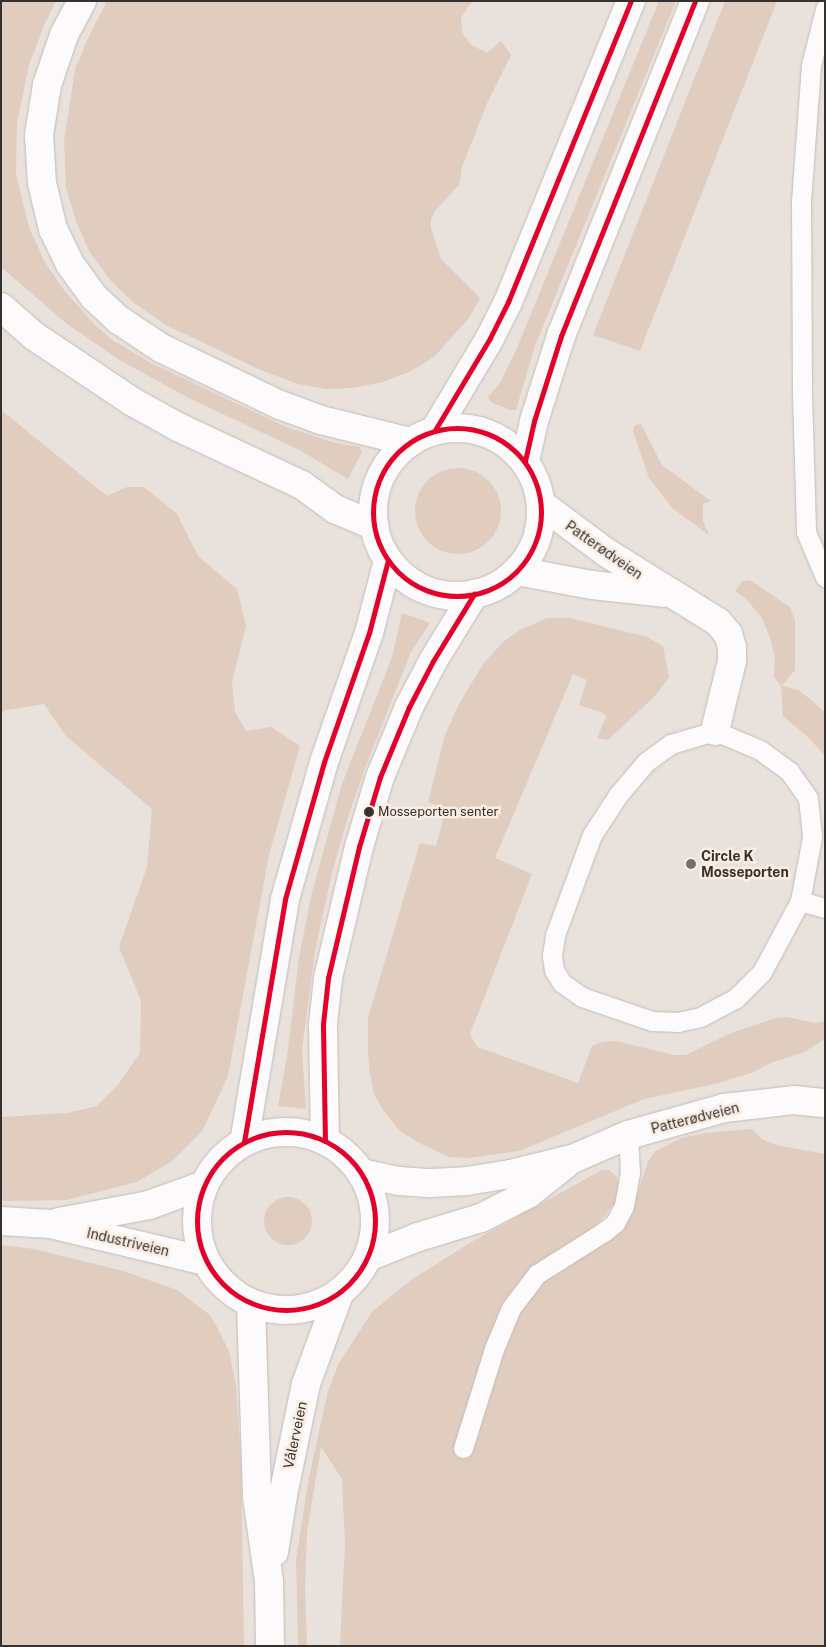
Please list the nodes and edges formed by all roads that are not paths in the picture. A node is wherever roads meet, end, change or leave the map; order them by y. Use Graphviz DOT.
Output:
graph roads {
  1 [pos="82,1"];
  2 [pos="631,1"];
  3 [pos="695,1"];
  4 [pos="825,9"];
  5 [pos="1,307"];
  6 [pos="435,430"];
  7 [pos="410,442"];
  8 [pos="525,461"];
  9 [pos="541,504"];
  10 [pos="374,526"];
  11 [pos="388,560"];
  12 [pos="517,571"];
  13 [pos="825,577"];
  14 [pos="668,593"];
  15 [pos="474,594"];
  16 [pos="715,731"];
  17 [pos="800,901"];
  18 [pos="825,908"];
  19 [pos="823,1099"];
  20 [pos="628,1135"];
  21 [pos="325,1141"];
  22 [pos="244,1142"];
  23 [pos="575,1158"];
  24 [pos="361,1173"];
  25 [pos="204,1185"];
  26 [pos="1,1221"];
  27 [pos="50,1224"];
  28 [pos="368,1257"];
  29 [pos="205,1261"];
  30 [pos="338,1294"];
  31 [pos="251,1304"];
  32 [pos="464,1448"];
  33 [pos="269,1581"];
  34 [pos="270,1646"];
  1 -- 7 [label="main road"];
  2 -- 6 [label="main road"];
  3 -- 8 [label="main road"];
  4 -- 13 [label="lane"];
  5 -- 10 [label="main road"];
  6 -- 7 [label="main road"];
  6 -- 8 [label="main road"];
  7 -- 10 [label="main road"];
  8 -- 9 [label="main road"];
  9 -- 12 [label="main road"];
  9 -- 14 [label="main road, Patterødveien"];
  10 -- 11 [label="main road"];
  11 -- 15 [label="main road"];
  11 -- 22 [label="main road"];
  12 -- 14 [label="main road, Patterødveien"];
  12 -- 15 [label="main road"];
  14 -- 16 [label="main road, Patterødveien"];
  15 -- 21 [label="main road"];
  16 -- 17 [label="lane"];
  16 -- 17 [label="lane"];
  17 -- 18 [label="lane"];
  19 -- 20 [label="main road, Patterødveien"];
  20 -- 23 [label="main road, Patterødveien"];
  20 -- 32 [label="lane"];
  21 -- 22 [label="main road"];
  21 -- 24 [label="main road"];
  22 -- 25 [label="main road"];
  23 -- 24 [label="main road, Patterødveien"];
  23 -- 28 [label="main road, Patterødveien"];
  24 -- 28 [label="main road"];
  25 -- 27 [label="main road, Industriveien"];
  25 -- 29 [label="main road"];
  26 -- 27 [label="main road, Industriveien"];
  27 -- 29 [label="main road, Industriveien"];
  28 -- 30 [label="main road"];
  29 -- 31 [label="main road"];
  30 -- 31 [label="main road"];
  30 -- 33 [label="main road, Vålerveien"];
  31 -- 33 [label="main road, Vålerveien"];
  33 -- 34 [label="main road, Vålerveien"];
}
